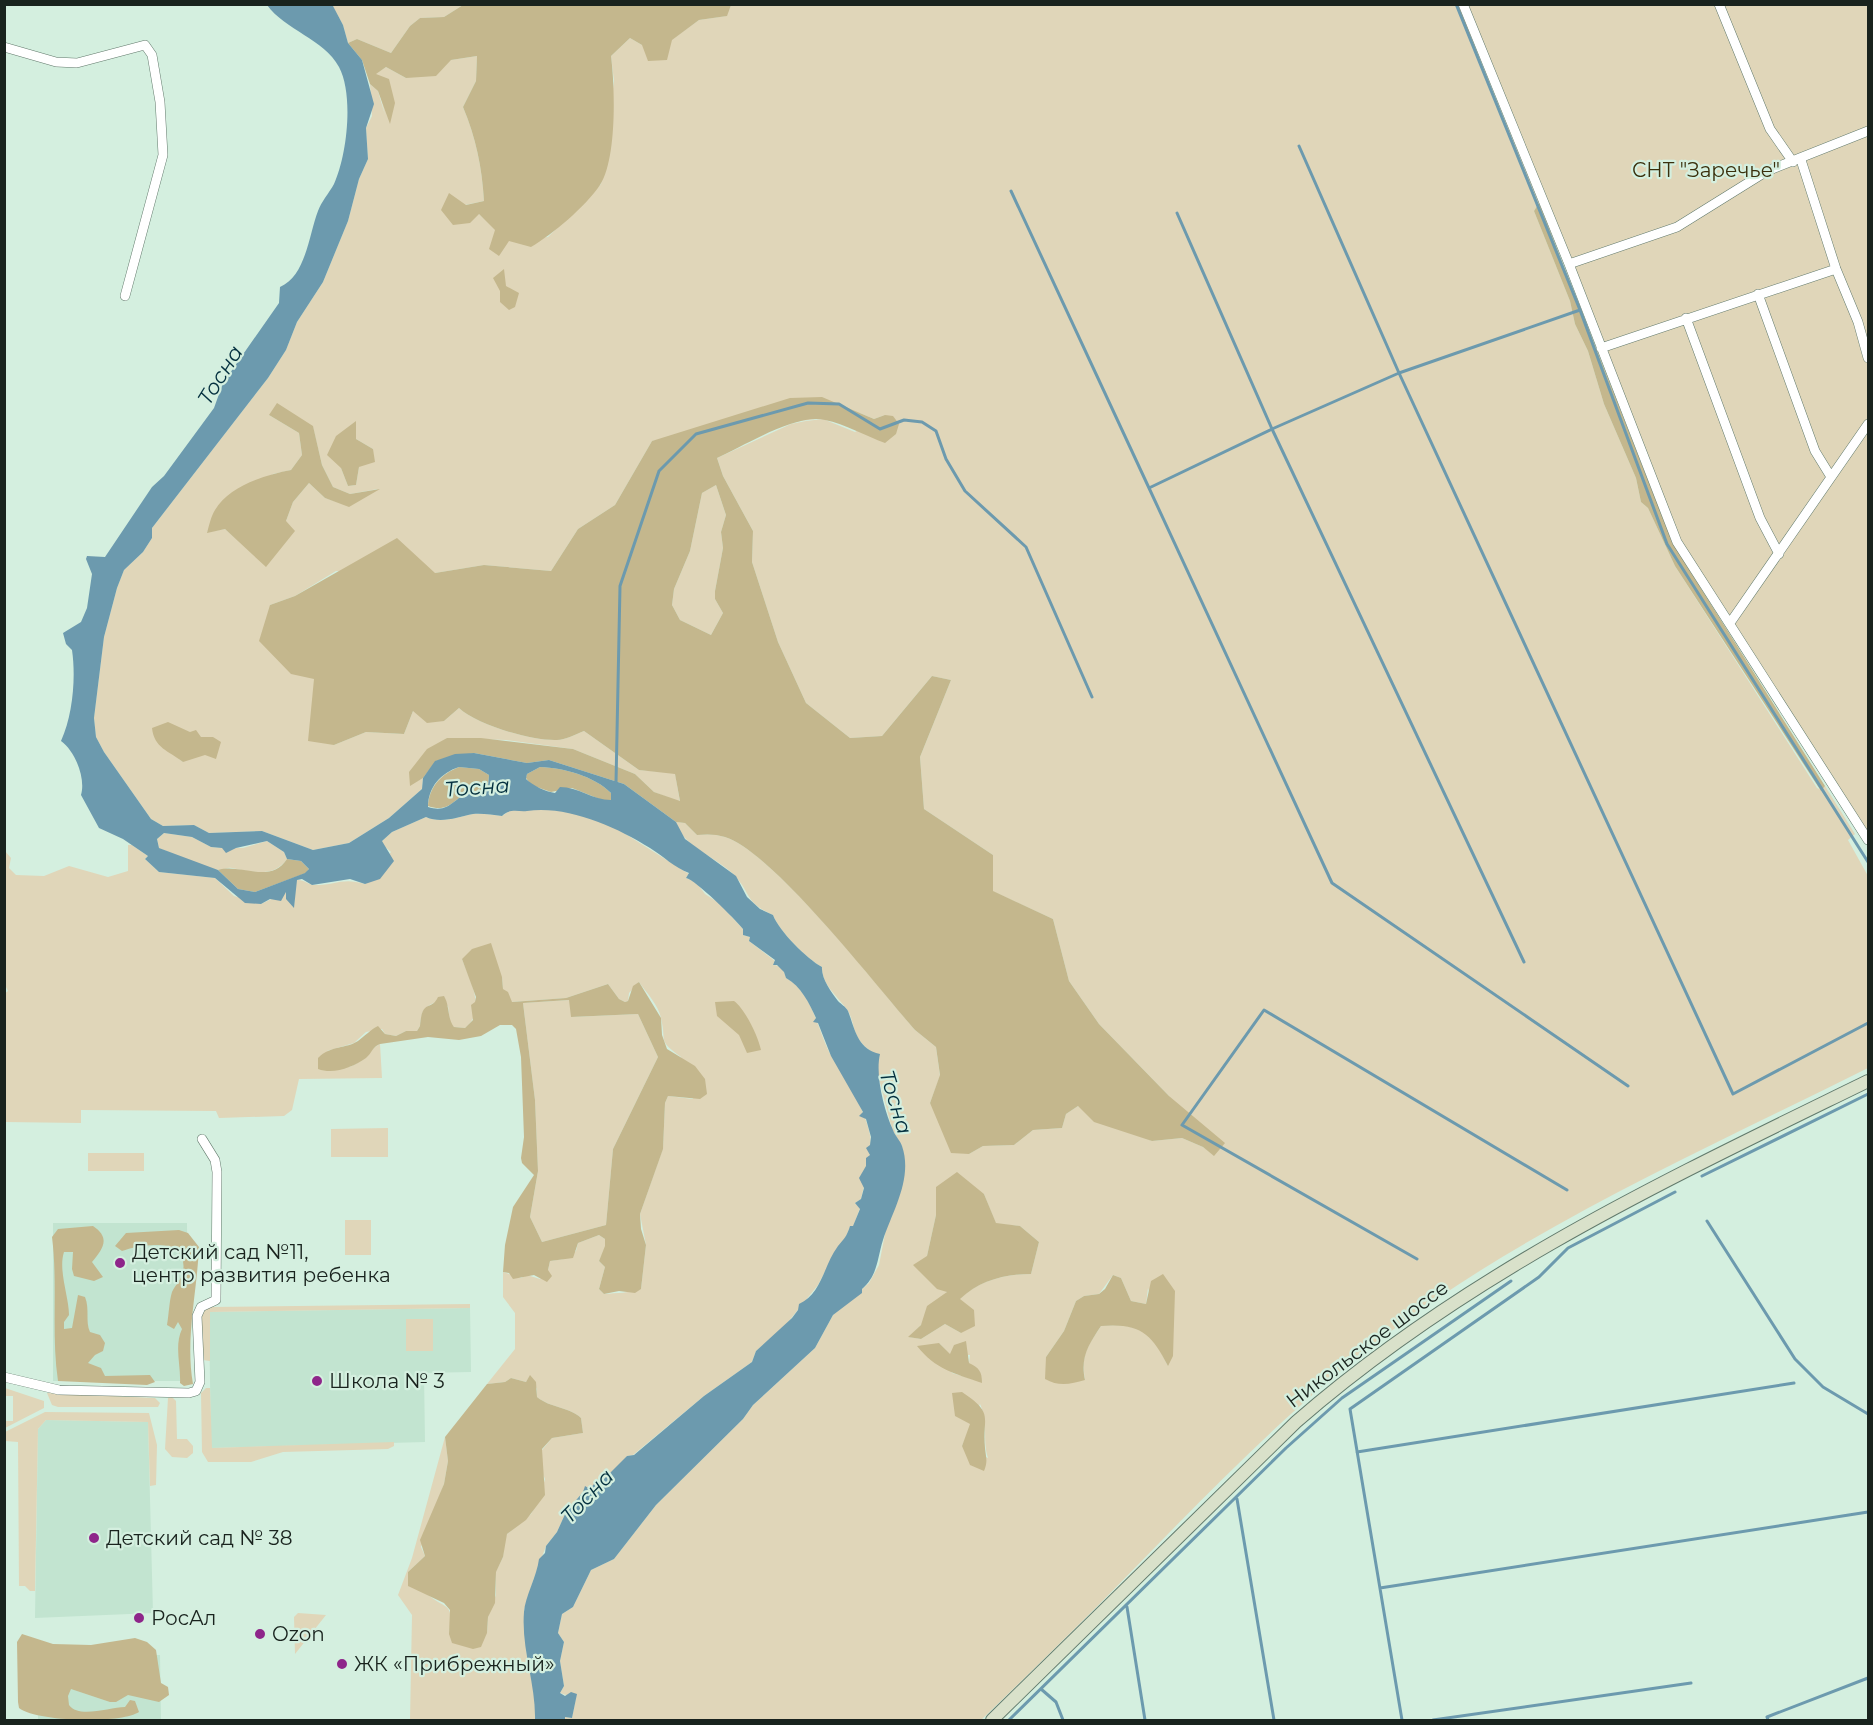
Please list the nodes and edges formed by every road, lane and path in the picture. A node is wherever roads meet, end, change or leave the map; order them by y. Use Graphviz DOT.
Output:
graph roads {
  1 [pos="1463,4"];
  2 [pos="1719,4"];
  3 [pos="4,47"];
  4 [pos="1869,131"];
  5 [pos="1797,161"];
  6 [pos="1569,264"];
  7 [pos="1836,269"];
  8 [pos="1758,294"];
  9 [pos="126,296"];
  10 [pos="1686,318"];
  11 [pos="1601,348"];
  12 [pos="1869,358"];
  13 [pos="1869,424"];
  14 [pos="1832,477"];
  15 [pos="1779,554"];
  16 [pos="1730,623"];
  17 [pos="1869,840"];
  18 [pos="1869,1081"];
  19 [pos="202,1139"];
  20 [pos="4,1377"];
  21 [pos="992,1720"];
  1 -- 6 [label="street"];
  2 -- 5 [label="street"];
  3 -- 9 [label="street"];
  4 -- 5 [label="street"];
  5 -- 6 [label="street"];
  5 -- 7 [label="street"];
  6 -- 11 [label="street"];
  7 -- 8 [label="street"];
  7 -- 12 [label="street"];
  8 -- 10 [label="street"];
  8 -- 14 [label="street"];
  10 -- 11 [label="street"];
  10 -- 15 [label="street"];
  11 -- 16 [label="street"];
  13 -- 14 [label="street"];
  14 -- 15 [label="street"];
  15 -- 16 [label="street"];
  16 -- 17 [label="street"];
  18 -- 21 [label="main road, Никольское шоссе"];
  19 -- 20 [label="street"];
}
